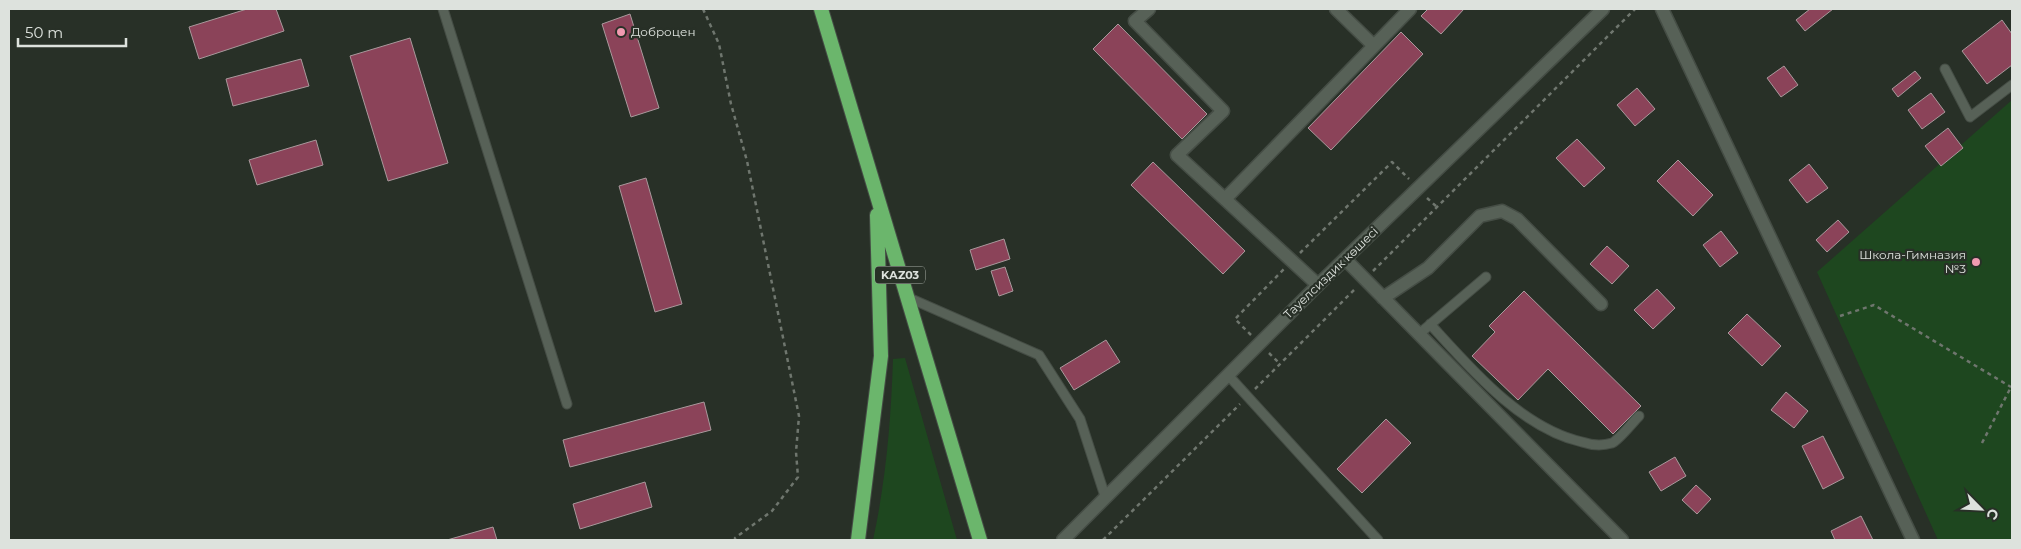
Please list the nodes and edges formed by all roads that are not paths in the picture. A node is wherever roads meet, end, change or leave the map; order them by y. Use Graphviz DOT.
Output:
graph roads {
  1 [pos="443,9"];
  2 [pos="820,9"];
  3 [pos="1149,9"];
  4 [pos="1336,9"];
  5 [pos="1410,9"];
  6 [pos="1603,9"];
  7 [pos="1662,9"];
  8 [pos="1374,46"];
  9 [pos="1945,69"];
  10 [pos="2012,85"];
  11 [pos="876,194"];
  12 [pos="1225,199"];
  13 [pos="1345,259"];
  14 [pos="1486,277"];
  15 [pos="1318,285"];
  16 [pos="907,296"];
  17 [pos="1383,298"];
  18 [pos="1601,304"];
  19 [pos="1430,324"];
  20 [pos="1419,334"];
  21 [pos="1228,375"];
  22 [pos="567,404"];
  23 [pos="1639,416"];
  24 [pos="1106,496"];
  25 [pos="858,540"];
  26 [pos="980,540"];
  27 [pos="1063,540"];
  28 [pos="1378,540"];
  29 [pos="1622,540"];
  30 [pos="1913,540"];
  1 -- 22 [label="lane"];
  2 -- 11 [label="highway, KАZ03"];
  3 -- 12 [label="street"];
  4 -- 8 [label="street"];
  5 -- 8 [label="street"];
  6 -- 13 [label="street, Тауелсиздик көшесі"];
  7 -- 30 [label="street"];
  8 -- 12 [label="street"];
  9 -- 10 [label="lane"];
  11 -- 16 [label="highway, KАZ03"];
  11 -- 25 [label="highway, KАZ03"];
  12 -- 15 [label="street"];
  13 -- 15 [label="street, Тауелсиздик көшесі"];
  13 -- 17 [label="street"];
  14 -- 19 [label="lane"];
  15 -- 21 [label="street, Тауелсиздик көшесі"];
  16 -- 24 [label="lane"];
  16 -- 26 [label="highway, KАZ03"];
  17 -- 18 [label="street"];
  17 -- 20 [label="street"];
  19 -- 20 [label="lane"];
  19 -- 23 [label="lane"];
  20 -- 29 [label="street"];
  21 -- 24 [label="street, Тауелсиздик көшесі"];
  21 -- 28 [label="lane"];
  24 -- 27 [label="street, Тауелсиздик көшесі"];
}
